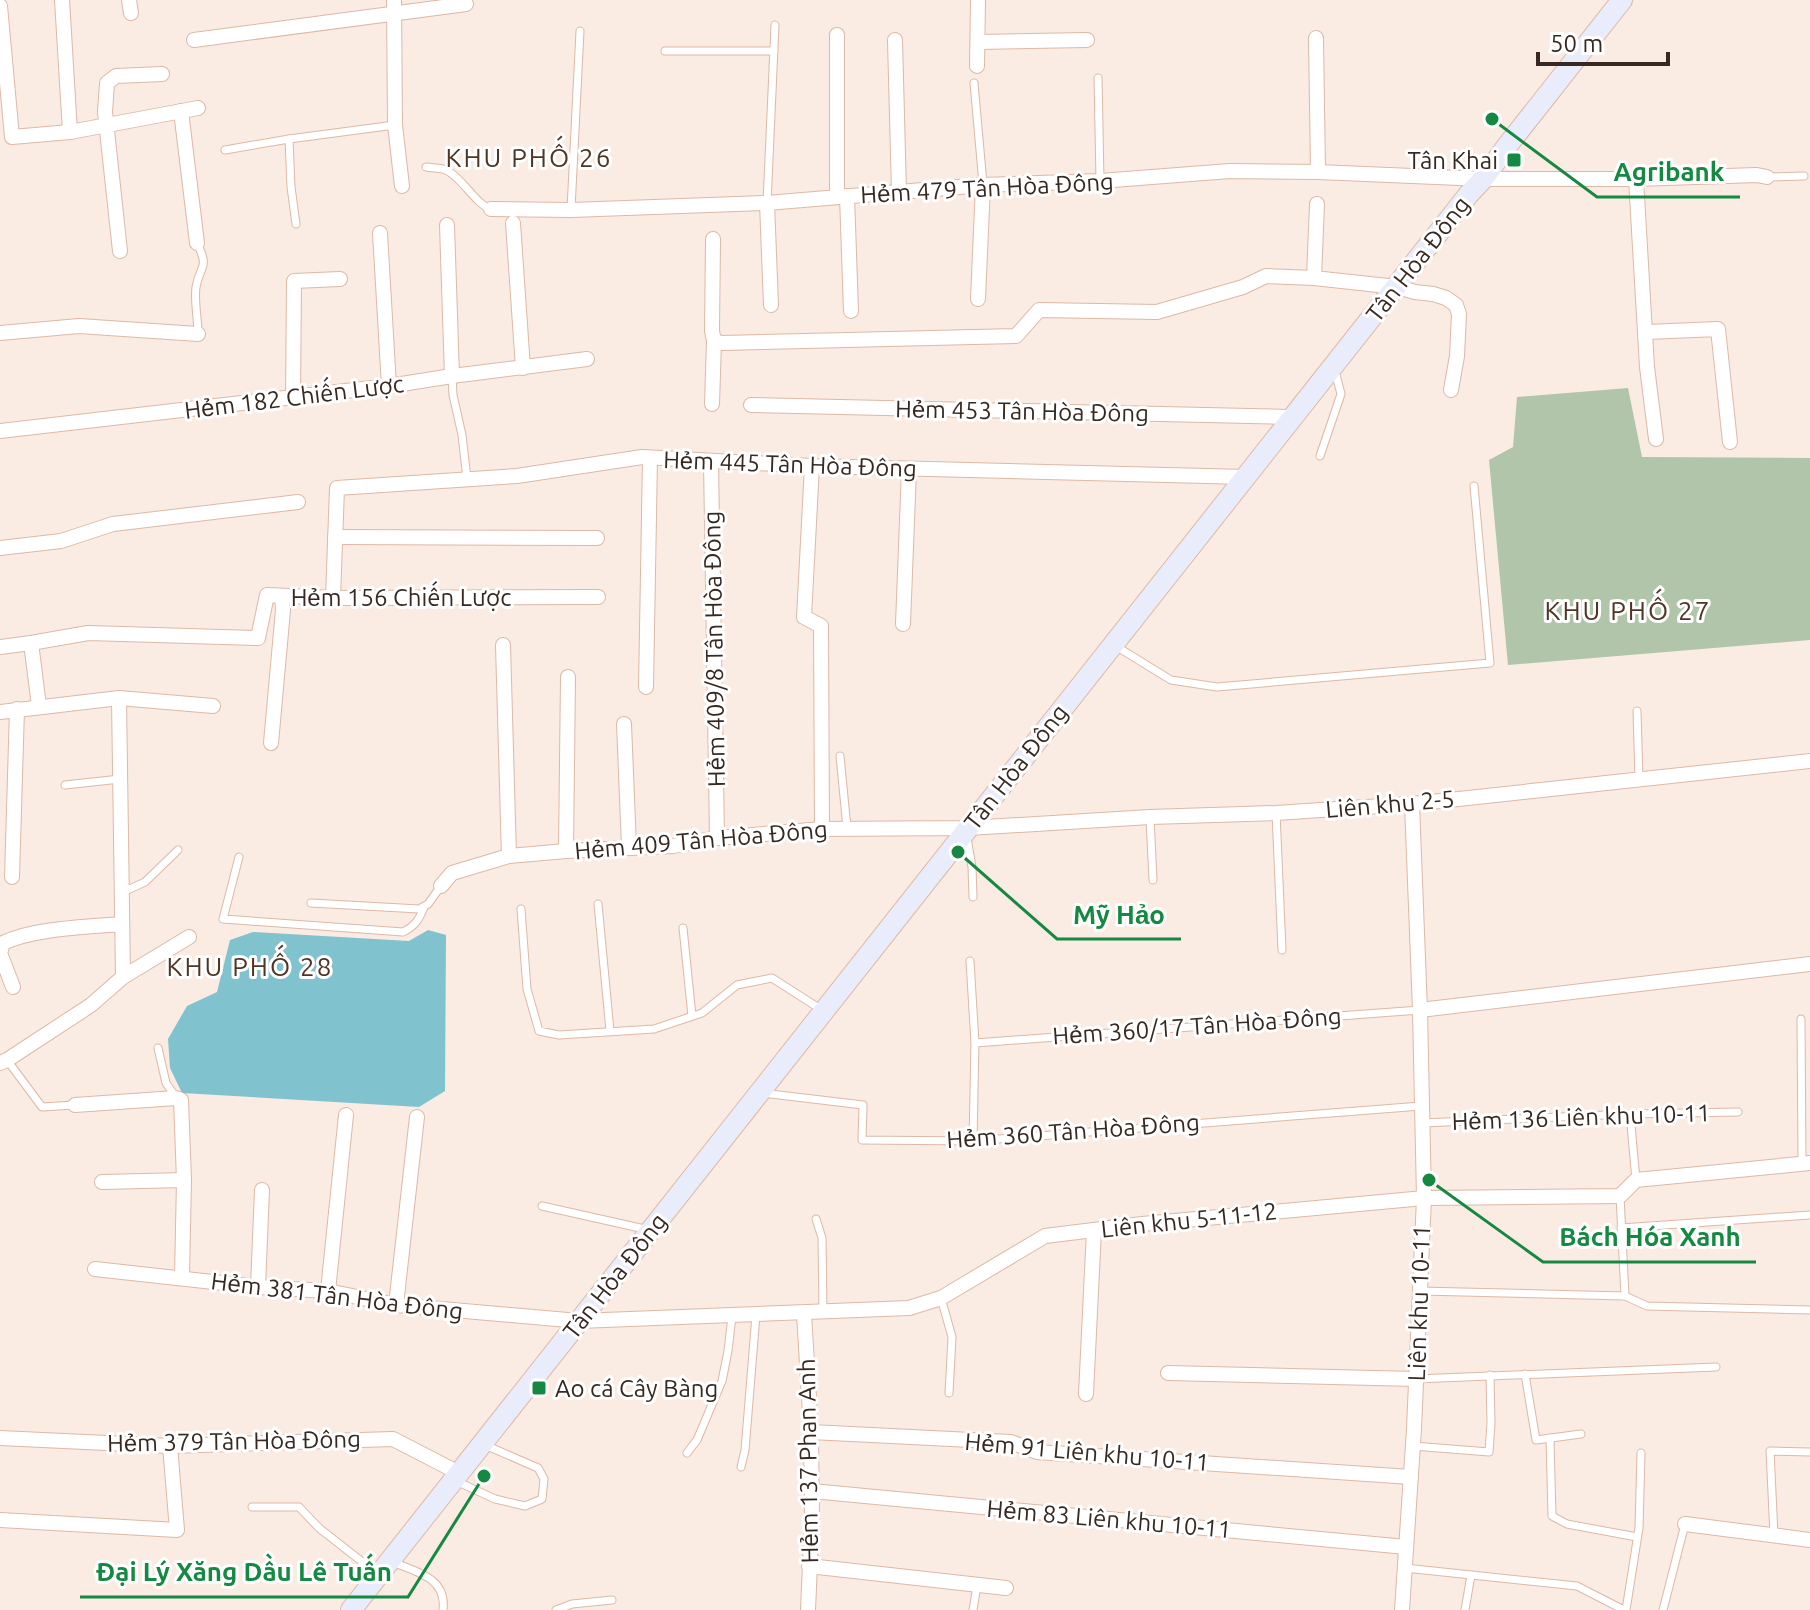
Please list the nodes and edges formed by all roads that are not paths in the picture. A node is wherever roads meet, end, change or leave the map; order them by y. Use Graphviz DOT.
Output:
graph roads {
  1 [pos="62,0"];
  2 [pos="978,0"];
  3 [pos="1622,0"];
  4 [pos="466,4"];
  5 [pos="0,6"];
  6 [pos="394,7"];
  7 [pos="775,25"];
  8 [pos="580,31"];
  9 [pos="837,35"];
  10 [pos="1316,38"];
  11 [pos="194,40"];
  12 [pos="895,40"];
  13 [pos="1087,40"];
  14 [pos="978,42"];
  15 [pos="665,51"];
  16 [pos="774,51"];
  17 [pos="977,66"];
  18 [pos="162,74"];
  19 [pos="1098,78"];
  20 [pos="974,83"];
  21 [pos="198,108"];
  22 [pos="181,111"];
  23 [pos="107,125"];
  24 [pos="395,125"];
  25 [pos="70,132"];
  26 [pos="289,139"];
  27 [pos="225,150"];
  28 [pos="426,167"];
  29 [pos="1318,172"];
  30 [pos="1804,176"];
  31 [pos="1767,177"];
  32 [pos="1483,179"];
  33 [pos="1636,179"];
  34 [pos="1100,181"];
  35 [pos="983,185"];
  36 [pos="402,186"];
  37 [pos="899,193"];
  38 [pos="842,197"];
  39 [pos="767,203"];
  40 [pos="1317,204"];
  41 [pos="491,209"];
  42 [pos="571,210"];
  43 [pos="513,223"];
  44 [pos="296,224"];
  45 [pos="447,225"];
  46 [pos="380,233"];
  47 [pos="713,239"];
  48 [pos="197,243"];
  49 [pos="120,251"];
  50 [pos="1314,278"];
  51 [pos="340,279"];
  52 [pos="1397,287"];
  53 [pos="978,299"];
  54 [pos="771,305"];
  55 [pos="851,311"];
  56 [pos="1647,332"];
  57 [pos="0,333"];
  58 [pos="198,334"];
  59 [pos="714,341"];
  60 [pos="587,359"];
  61 [pos="1334,365"];
  62 [pos="523,368"];
  63 [pos="452,376"];
  64 [pos="389,386"];
  65 [pos="1451,390"];
  66 [pos="293,398"];
  67 [pos="712,404"];
  68 [pos="751,405"];
  69 [pos="1293,417"];
  70 [pos="0,431"];
  71 [pos="1656,439"];
  72 [pos="1730,442"];
  73 [pos="1320,456"];
  74 [pos="650,458"];
  75 [pos="711,461"];
  76 [pos="812,466"];
  77 [pos="909,469"];
  78 [pos="1246,477"];
  79 [pos="467,479"];
  80 [pos="1474,486"];
  81 [pos="298,502"];
  82 [pos="335,537"];
  83 [pos="597,538"];
  84 [pos="0,548"];
  85 [pos="282,596"];
  86 [pos="598,597"];
  87 [pos="333,598"];
  88 [pos="903,624"];
  89 [pos="31,643"];
  90 [pos="503,645"];
  91 [pos="1113,645"];
  92 [pos="0,647"];
  93 [pos="568,677"];
  94 [pos="646,687"];
  95 [pos="119,698"];
  96 [pos="39,706"];
  97 [pos="213,706"];
  98 [pos="17,709"];
  99 [pos="1637,711"];
  100 [pos="0,712"];
  101 [pos="624,724"];
  102 [pos="271,743"];
  103 [pos="840,756"];
  104 [pos="1810,761"];
  105 [pos="120,779"];
  106 [pos="1639,780"];
  107 [pos="65,785"];
  108 [pos="1412,804"];
  109 [pos="1276,813"];
  110 [pos="1150,817"];
  111 [pos="847,828"];
  112 [pos="822,829"];
  113 [pos="967,830"];
  114 [pos="717,838"];
  115 [pos="629,847"];
  116 [pos="178,850"];
  117 [pos="566,851"];
  118 [pos="509,856"];
  119 [pos="239,857"];
  120 [pos="12,877"];
  121 [pos="1153,880"];
  122 [pos="441,886"];
  123 [pos="122,892"];
  124 [pos="973,897"];
  125 [pos="311,903"];
  126 [pos="598,904"];
  127 [pos="424,907"];
  128 [pos="521,909"];
  129 [pos="122,924"];
  130 [pos="683,928"];
  131 [pos="189,937"];
  132 [pos="1282,950"];
  133 [pos="970,961"];
  134 [pos="1810,964"];
  135 [pos="123,977"];
  136 [pos="13,987"];
  137 [pos="1420,1010"];
  138 [pos="824,1011"];
  139 [pos="692,1016"];
  140 [pos="1801,1019"];
  141 [pos="610,1031"];
  142 [pos="975,1043"];
  143 [pos="158,1048"];
  144 [pos="4,1062"];
  145 [pos="759,1093"];
  146 [pos="176,1098"];
  147 [pos="75,1105"];
  148 [pos="1421,1106"];
  149 [pos="1738,1112"];
  150 [pos="1630,1114"];
  151 [pos="346,1115"];
  152 [pos="417,1117"];
  153 [pos="1423,1123"];
  154 [pos="973,1141"];
  155 [pos="1806,1164"];
  156 [pos="184,1180"];
  157 [pos="1636,1180"];
  158 [pos="102,1182"];
  159 [pos="262,1190"];
  160 [pos="1620,1196"];
  161 [pos="1424,1198"];
  162 [pos="542,1206"];
  163 [pos="1810,1215"];
  164 [pos="816,1219"];
  165 [pos="1621,1228"];
  166 [pos="651,1230"];
  167 [pos="1094,1230"];
  168 [pos="95,1269"];
  169 [pos="182,1277"];
  170 [pos="258,1287"];
  171 [pos="328,1291"];
  172 [pos="1420,1291"];
  173 [pos="1625,1296"];
  174 [pos="941,1298"];
  175 [pos="396,1305"];
  176 [pos="1810,1310"];
  177 [pos="823,1311"];
  178 [pos="804,1313"];
  179 [pos="756,1315"];
  180 [pos="732,1316"];
  181 [pos="579,1321"];
  182 [pos="1716,1367"];
  183 [pos="1168,1373"];
  184 [pos="1525,1374"];
  185 [pos="1490,1375"];
  186 [pos="1416,1379"];
  187 [pos="949,1393"];
  188 [pos="1086,1394"];
  189 [pos="811,1432"];
  190 [pos="1581,1434"];
  191 [pos="0,1438"];
  192 [pos="1550,1438"];
  193 [pos="482,1444"];
  194 [pos="170,1446"];
  195 [pos="1413,1446"];
  196 [pos="1810,1452"];
  197 [pos="687,1453"];
  198 [pos="1641,1453"];
  199 [pos="741,1467"];
  200 [pos="456,1476"];
  201 [pos="1411,1477"];
  202 [pos="812,1491"];
  203 [pos="252,1507"];
  204 [pos="0,1520"];
  205 [pos="1685,1524"];
  206 [pos="1774,1535"];
  207 [pos="1637,1537"];
  208 [pos="1810,1540"];
  209 [pos="1406,1547"];
  210 [pos="809,1566"];
  211 [pos="385,1567"];
  212 [pos="1405,1568"];
  213 [pos="1471,1575"];
  214 [pos="977,1586"];
  215 [pos="1006,1588"];
  216 [pos="612,1600"];
  217 [pos="351,1610"];
  218 [pos="443,1610"];
  219 [pos="556,1610"];
  220 [pos="808,1610"];
  221 [pos="973,1610"];
  222 [pos="1402,1610"];
  223 [pos="1465,1610"];
  224 [pos="1625,1610"];
  225 [pos="1663,1610"];
  1 -- 25 [label="street"];
  2 -- 14 [label="street"];
  3 -- 32 [label="street, Tân Hòa Đông"];
  4 -- 6 [label="street"];
  5 -- 25 [label="street"];
  6 -- 11 [label="street"];
  6 -- 24 [label="street"];
  7 -- 16 [label="lane"];
  8 -- 42 [label="lane"];
  9 -- 38 [label="street"];
  10 -- 29 [label="street"];
  12 -- 37 [label="street"];
  13 -- 14 [label="street"];
  14 -- 17 [label="street"];
  15 -- 16 [label="lane"];
  16 -- 39 [label="lane"];
  18 -- 23 [label="street"];
  19 -- 34 [label="lane"];
  20 -- 35 [label="lane"];
  21 -- 22 [label="street"];
  22 -- 23 [label="street"];
  22 -- 48 [label="street"];
  23 -- 25 [label="street"];
  23 -- 49 [label="street"];
  24 -- 26 [label="lane"];
  24 -- 36 [label="street"];
  26 -- 27 [label="lane"];
  26 -- 44 [label="lane"];
  28 -- 41 [label="lane"];
  29 -- 32 [label="street, Hẻm 479 Tân Hòa Đông"];
  29 -- 34 [label="street, Hẻm 479 Tân Hòa Đông"];
  30 -- 31 [label="lane"];
  31 -- 33 [label="street, Hẻm 479 Tân Hòa Đông"];
  32 -- 33 [label="street, Hẻm 479 Tân Hòa Đông"];
  32 -- 52 [label="street, Tân Hòa Đông"];
  33 -- 56 [label="street"];
  34 -- 35 [label="street, Hẻm 479 Tân Hòa Đông"];
  35 -- 37 [label="street, Hẻm 479 Tân Hòa Đông"];
  35 -- 53 [label="street"];
  37 -- 38 [label="street, Hẻm 479 Tân Hòa Đông"];
  38 -- 39 [label="street, Hẻm 479 Tân Hòa Đông"];
  38 -- 55 [label="street"];
  39 -- 42 [label="street, Hẻm 479 Tân Hòa Đông"];
  39 -- 54 [label="street"];
  40 -- 50 [label="street"];
  41 -- 42 [label="street, Hẻm 479 Tân Hòa Đông"];
  43 -- 62 [label="street"];
  45 -- 63 [label="street"];
  46 -- 64 [label="street"];
  47 -- 59 [label="street"];
  48 -- 58 [label="lane"];
  50 -- 52 [label="street"];
  50 -- 59 [label="street"];
  51 -- 66 [label="street"];
  52 -- 61 [label="street, Tân Hòa Đông"];
  52 -- 65 [label="street"];
  56 -- 71 [label="street"];
  56 -- 72 [label="street"];
  57 -- 58 [label="street"];
  59 -- 67 [label="street"];
  60 -- 62 [label="street, Hẻm 182 Chiến Lược"];
  61 -- 69 [label="street, Tân Hòa Đông"];
  61 -- 73 [label="lane"];
  62 -- 63 [label="street, Hẻm 182 Chiến Lược"];
  63 -- 64 [label="street, Hẻm 182 Chiến Lược"];
  63 -- 79 [label="lane"];
  64 -- 66 [label="street, Hẻm 182 Chiến Lược"];
  66 -- 70 [label="street, Hẻm 182 Chiến Lược"];
  68 -- 69 [label="street, Hẻm 453 Tân Hòa Đông"];
  69 -- 78 [label="street, Tân Hòa Đông"];
  74 -- 75 [label="street, Hẻm 445 Tân Hòa Đông"];
  74 -- 79 [label="street, Hẻm 445 Tân Hòa Đông"];
  74 -- 94 [label="street"];
  75 -- 76 [label="street, Hẻm 445 Tân Hòa Đông"];
  75 -- 114 [label="street, Hẻm 409/8 Tân Hòa Đông"];
  76 -- 77 [label="street, Hẻm 445 Tân Hòa Đông"];
  76 -- 112 [label="street"];
  77 -- 78 [label="street, Hẻm 445 Tân Hòa Đông"];
  77 -- 88 [label="street"];
  78 -- 91 [label="street, Tân Hòa Đông"];
  79 -- 82 [label="street, Hẻm 445 Tân Hòa Đông"];
  80 -- 91 [label="lane"];
  81 -- 84 [label="street"];
  82 -- 83 [label="street"];
  82 -- 87 [label="street"];
  85 -- 87 [label="street, Hẻm 156 Chiến Lược"];
  85 -- 89 [label="street, Hẻm 156 Chiến Lược"];
  85 -- 102 [label="street"];
  86 -- 87 [label="street, Hẻm 156 Chiến Lược"];
  89 -- 92 [label="street, Hẻm 156 Chiến Lược"];
  89 -- 96 [label="street"];
  90 -- 118 [label="street"];
  91 -- 113 [label="street, Tân Hòa Đông"];
  93 -- 117 [label="street"];
  95 -- 96 [label="street"];
  95 -- 97 [label="street"];
  95 -- 105 [label="street"];
  96 -- 98 [label="street"];
  98 -- 100 [label="street"];
  98 -- 120 [label="street"];
  99 -- 106 [label="lane"];
  101 -- 115 [label="street"];
  103 -- 111 [label="lane"];
  104 -- 106 [label="street, Liên khu 2-5"];
  105 -- 107 [label="lane"];
  105 -- 123 [label="street"];
  106 -- 108 [label="street, Liên khu 2-5"];
  108 -- 109 [label="street, Liên khu 2-5"];
  108 -- 137 [label="street, Liên khu 10-11"];
  109 -- 110 [label="street, Liên khu 2-5"];
  109 -- 132 [label="lane"];
  110 -- 113 [label="street, Liên khu 2-5"];
  110 -- 121 [label="lane"];
  111 -- 112 [label="street, Hẻm 409 Tân Hòa Đông"];
  111 -- 113 [label="street, Hẻm 409 Tân Hòa Đông"];
  112 -- 114 [label="street, Hẻm 409 Tân Hòa Đông"];
  113 -- 124 [label="lane"];
  113 -- 138 [label="street, Tân Hòa Đông"];
  114 -- 115 [label="street, Hẻm 409 Tân Hòa Đông"];
  115 -- 117 [label="street, Hẻm 409 Tân Hòa Đông"];
  116 -- 123 [label="lane"];
  117 -- 118 [label="street, Hẻm 409 Tân Hòa Đông"];
  118 -- 122 [label="street, Hẻm 409 Tân Hòa Đông"];
  119 -- 127 [label="lane"];
  122 -- 127 [label="lane"];
  123 -- 129 [label="street"];
  125 -- 127 [label="lane"];
  126 -- 141 [label="lane"];
  128 -- 141 [label="lane"];
  129 -- 135 [label="street"];
  129 -- 136 [label="street"];
  130 -- 139 [label="lane"];
  131 -- 135 [label="street"];
  133 -- 142 [label="lane"];
  134 -- 137 [label="street"];
  135 -- 144 [label="street"];
  137 -- 142 [label="lane, Hẻm 360/17 Tân Hòa Đông"];
  137 -- 148 [label="street, Liên khu 10-11"];
  138 -- 139 [label="lane"];
  138 -- 145 [label="street, Tân Hòa Đông"];
  139 -- 141 [label="lane"];
  140 -- 155 [label="lane"];
  142 -- 154 [label="lane"];
  143 -- 146 [label="lane"];
  144 -- 147 [label="lane"];
  145 -- 154 [label="lane, Hẻm 360 Tân Hòa Đông"];
  145 -- 166 [label="street, Tân Hòa Đông"];
  146 -- 147 [label="street"];
  146 -- 156 [label="street"];
  148 -- 153 [label="street, Liên khu 10-11"];
  148 -- 154 [label="lane, Hẻm 360 Tân Hòa Đông"];
  149 -- 150 [label="lane, Hẻm 136 Liên khu 10-11"];
  150 -- 153 [label="lane, Hẻm 136 Liên khu 10-11"];
  150 -- 157 [label="lane"];
  151 -- 171 [label="street"];
  152 -- 175 [label="street"];
  153 -- 161 [label="street, Liên khu 10-11"];
  155 -- 157 [label="street"];
  156 -- 158 [label="street"];
  156 -- 169 [label="street"];
  157 -- 160 [label="street"];
  159 -- 170 [label="street"];
  160 -- 161 [label="street, Liên khu 5-11-12"];
  160 -- 165 [label="lane"];
  161 -- 167 [label="street, Liên khu 5-11-12"];
  161 -- 172 [label="street, Liên khu 10-11"];
  162 -- 166 [label="lane"];
  163 -- 165 [label="lane"];
  164 -- 177 [label="lane"];
  165 -- 173 [label="lane"];
  166 -- 181 [label="street, Tân Hòa Đông"];
  167 -- 174 [label="street, Liên khu 5-11-12"];
  167 -- 188 [label="street"];
  168 -- 169 [label="street, Hẻm 381 Tân Hòa Đông"];
  169 -- 170 [label="street, Hẻm 381 Tân Hòa Đông"];
  170 -- 171 [label="street, Hẻm 381 Tân Hòa Đông"];
  171 -- 175 [label="street, Hẻm 381 Tân Hòa Đông"];
  172 -- 173 [label="lane"];
  172 -- 186 [label="street, Liên khu 10-11"];
  173 -- 176 [label="lane"];
  174 -- 177 [label="street, Liên khu 5-11-12"];
  174 -- 187 [label="lane"];
  175 -- 181 [label="street, Hẻm 381 Tân Hòa Đông"];
  177 -- 178 [label="street, Liên khu 5-11-12"];
  178 -- 179 [label="street, Liên khu 5-11-12"];
  178 -- 189 [label="street, Hẻm 137 Phan Anh"];
  179 -- 180 [label="street, Liên khu 5-11-12"];
  179 -- 199 [label="lane"];
  180 -- 181 [label="street, Liên khu 5-11-12"];
  180 -- 197 [label="lane"];
  181 -- 193 [label="street, Tân Hòa Đông"];
  182 -- 184 [label="lane"];
  183 -- 186 [label="street"];
  184 -- 185 [label="lane"];
  184 -- 192 [label="lane"];
  185 -- 186 [label="lane"];
  185 -- 195 [label="lane"];
  186 -- 195 [label="street, Liên khu 10-11"];
  189 -- 201 [label="street, Hẻm 91 Liên khu 10-11"];
  189 -- 202 [label="street, Hẻm 137 Phan Anh"];
  190 -- 192 [label="lane"];
  191 -- 194 [label="street, Hẻm 379 Tân Hòa Đông"];
  192 -- 207 [label="lane"];
  193 -- 200 [label="street, Tân Hòa Đông"];
  193 -- 200 [label="lane"];
  194 -- 200 [label="street, Hẻm 379 Tân Hòa Đông"];
  194 -- 204 [label="street"];
  195 -- 201 [label="street, Liên khu 10-11"];
  196 -- 206 [label="lane"];
  198 -- 207 [label="lane"];
  200 -- 211 [label="street, Tân Hòa Đông"];
  201 -- 209 [label="street, Liên khu 10-11"];
  202 -- 209 [label="street, Hẻm 83 Liên khu 10-11"];
  202 -- 210 [label="street, Hẻm 137 Phan Anh"];
  203 -- 211 [label="lane"];
  205 -- 206 [label="street"];
  205 -- 225 [label="lane"];
  206 -- 208 [label="street"];
  207 -- 224 [label="lane"];
  209 -- 212 [label="street, Liên khu 10-11"];
  210 -- 214 [label="street"];
  210 -- 220 [label="street, Hẻm 137 Phan Anh"];
  211 -- 217 [label="street, Tân Hòa Đông"];
  211 -- 218 [label="lane"];
  212 -- 213 [label="lane"];
  212 -- 222 [label="street, Liên khu 10-11"];
  213 -- 223 [label="lane"];
  213 -- 224 [label="lane"];
  214 -- 215 [label="street"];
  214 -- 221 [label="lane"];
  216 -- 219 [label="lane"];
}
